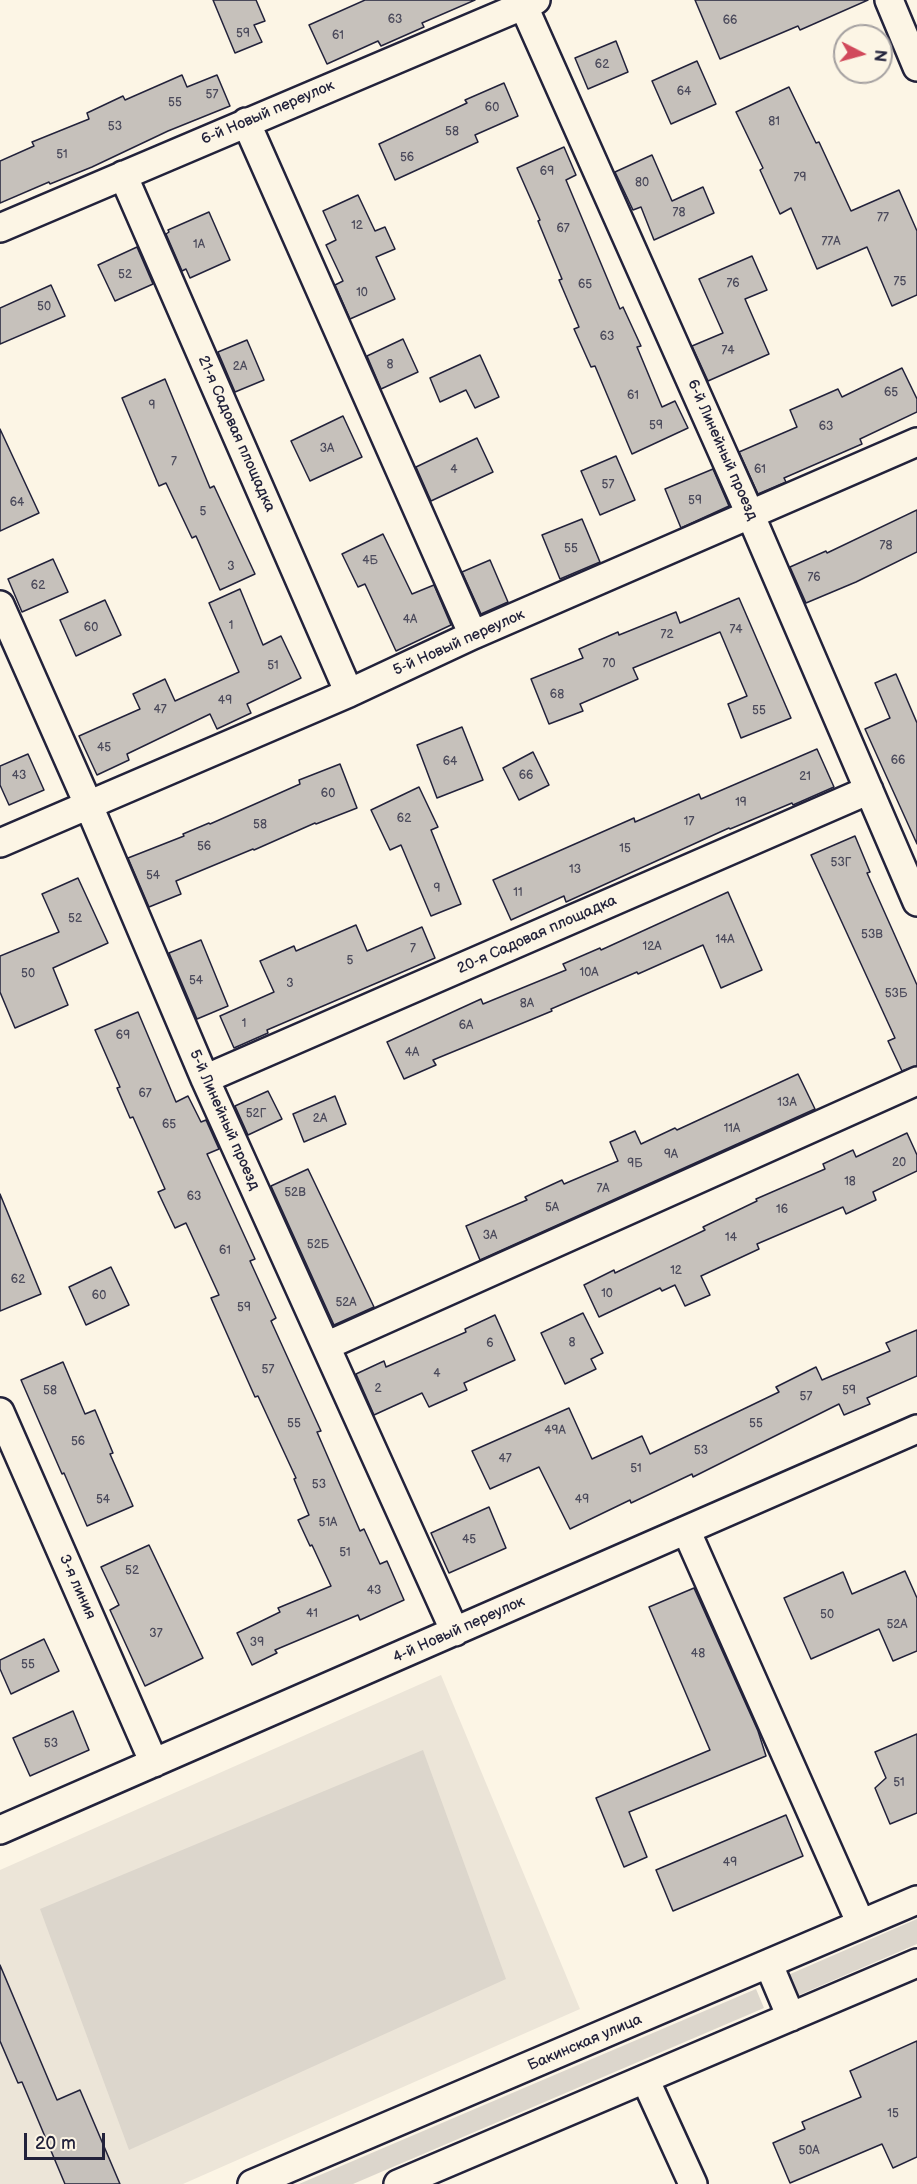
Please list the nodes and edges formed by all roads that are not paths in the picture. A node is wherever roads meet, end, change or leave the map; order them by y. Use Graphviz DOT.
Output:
graph roads {
  1 [pos="889,0"];
  2 [pos="527,2"];
  3 [pos="917,67"];
  4 [pos="246,122"];
  5 [pos="123,175"];
  6 [pos="0,228"];
  7 [pos="917,442"];
  8 [pos="750,514"];
  9 [pos="0,605"];
  10 [pos="473,635"];
  11 [pos="349,693"];
  12 [pos="869,790"];
  13 [pos="88,806"];
  14 [pos="0,843"];
  15 [pos="917,902"];
  16 [pos="205,1079"];
  17 [pos="917,1081"];
  18 [pos="326,1346"];
  19 [pos="0,1412"];
  20 [pos="917,1429"];
  21 [pos="687,1530"];
  22 [pos="455,1632"];
  23 [pos="154,1762"];
  24 [pos="0,1830"];
  25 [pos="917,1900"];
  26 [pos="861,1924"];
  27 [pos="917,1963"];
  28 [pos="769,1965"];
  29 [pos="791,2017"];
  30 [pos="645,2079"];
  31 [pos="252,2184"];
  32 [pos="398,2184"];
  33 [pos="693,2184"];
  1 -- 3 [label="street"];
  2 -- 4 [label="street, 6-й Новый переулок"];
  2 -- 8 [label="street, 6-й Линейный проезд"];
  4 -- 5 [label="street, 6-й Новый переулок"];
  4 -- 10 [label="street"];
  5 -- 6 [label="street, 6-й Новый переулок"];
  5 -- 11 [label="street, 21-я Садовая площадка"];
  7 -- 8 [label="street, 5-й Новый переулок"];
  8 -- 10 [label="street, 5-й Новый переулок"];
  8 -- 12 [label="street, 6-й Линейный проезд"];
  9 -- 13 [label="street, 5-й Линейный проезд"];
  10 -- 11 [label="street, 5-й Новый переулок"];
  11 -- 13 [label="street, 5-й Новый переулок"];
  12 -- 15 [label="street, 6-й Линейный проезд"];
  12 -- 16 [label="street, 20-я Садовая площадка"];
  13 -- 14 [label="street, 5-й Новый переулок"];
  13 -- 16 [label="street, 5-й Линейный проезд"];
  16 -- 18 [label="street, 5-й Линейный проезд"];
  17 -- 18 [label="street"];
  18 -- 22 [label="street, 5-й Линейный проезд"];
  19 -- 23 [label="street, 3-я линия"];
  20 -- 21 [label="street, 4-й Новый переулок"];
  21 -- 22 [label="street, 4-й Новый переулок"];
  21 -- 26 [label="street"];
  22 -- 23 [label="street, 4-й Новый переулок"];
  23 -- 24 [label="street, 4-й Новый переулок"];
  25 -- 26 [label="street, Бакинская улица"];
  26 -- 28 [label="street, Бакинская улица"];
  27 -- 29 [label="street"];
  28 -- 29 [label="street"];
  28 -- 31 [label="street, Бакинская улица"];
  29 -- 30 [label="street"];
  30 -- 32 [label="street"];
  30 -- 33 [label="street"];
}
